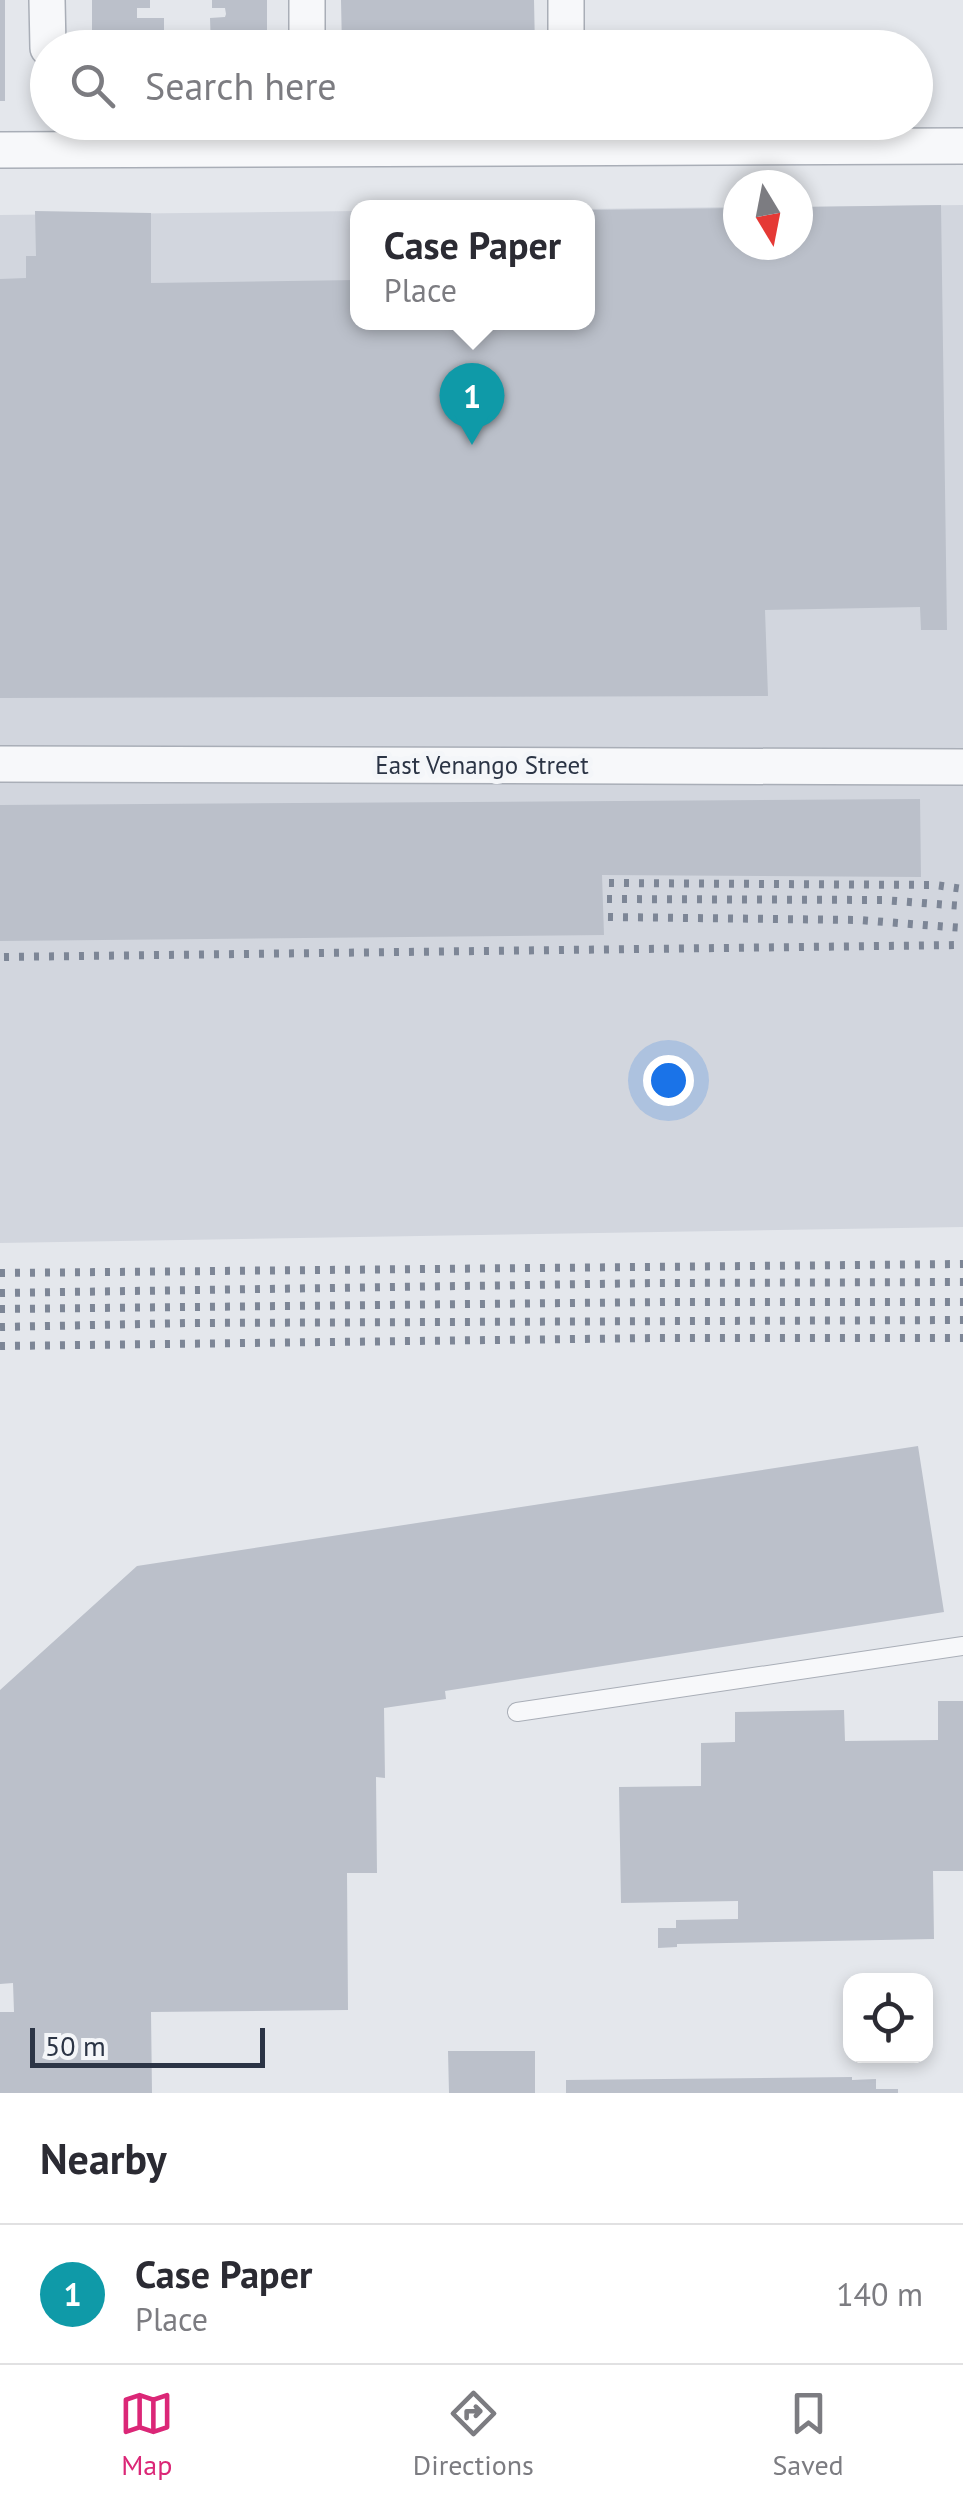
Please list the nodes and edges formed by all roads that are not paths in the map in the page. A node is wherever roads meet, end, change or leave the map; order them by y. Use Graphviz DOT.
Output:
graph roads {
  1 [pos="47,0"];
  2 [pos="307,0"];
  3 [pos="566,0"];
  4 [pos="48,30"];
  5 [pos="307,30"];
  6 [pos="566,30"];
  7 [pos="34,140"];
  8 [pos="725,140"];
  9 [pos="963,146"];
  10 [pos="0,150"];
  11 [pos="0,764"];
  12 [pos="963,767"];
  13 [pos="963,1646"];
  14 [pos="517,1712"];
  1 -- 4 [label="street"];
  2 -- 5 [label="street"];
  3 -- 6 [label="street"];
  7 -- 10 [label="street"];
  8 -- 9 [label="street"];
  11 -- 12 [label="street, East Venango Street"];
  13 -- 14 [label="lane"];
}
